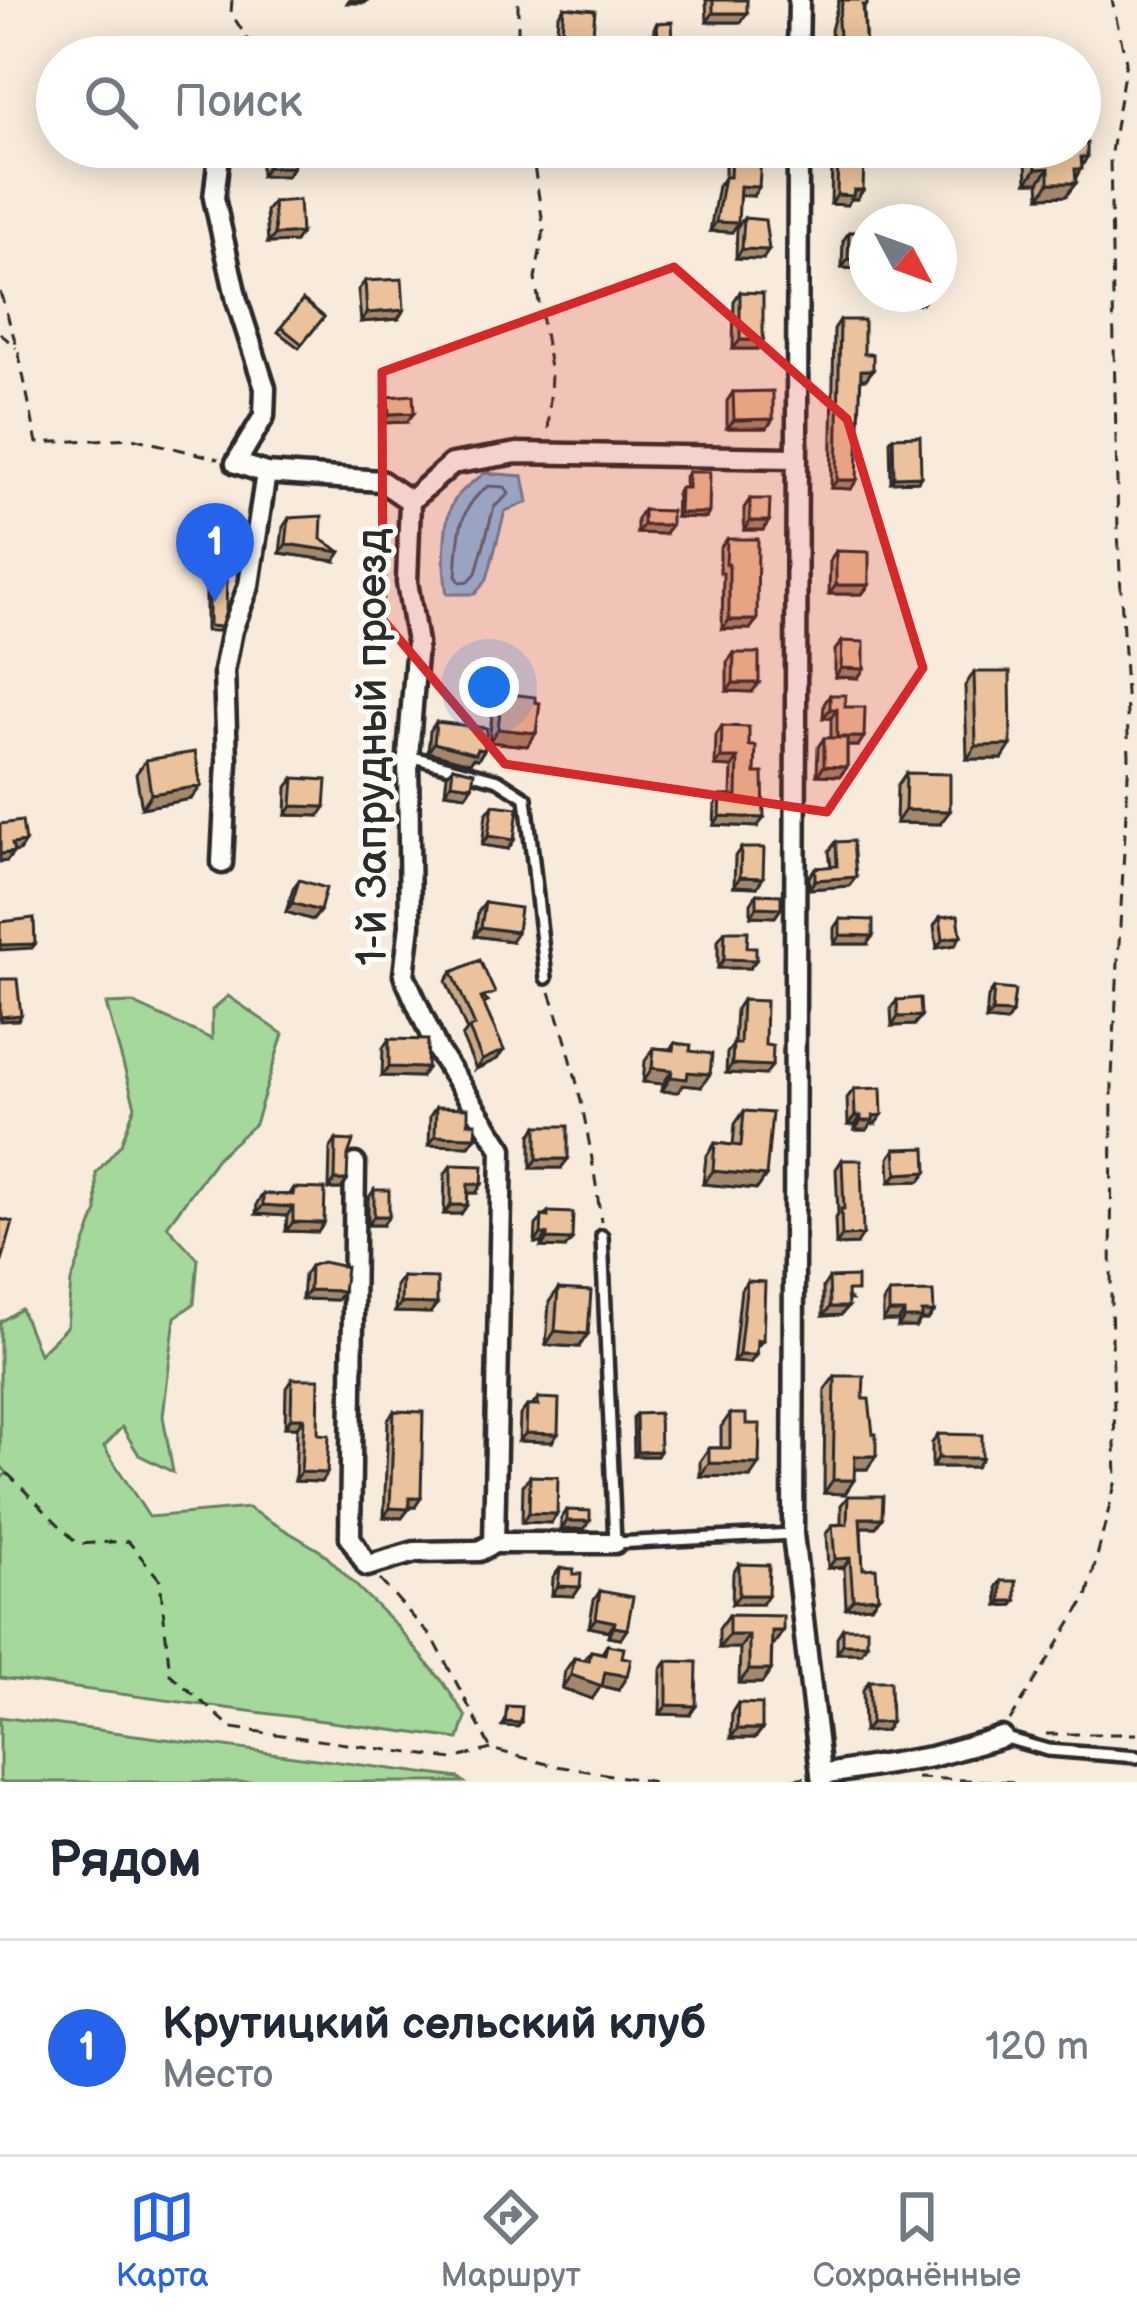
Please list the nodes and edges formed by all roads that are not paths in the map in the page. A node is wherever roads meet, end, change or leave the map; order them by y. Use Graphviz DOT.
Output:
graph roads {
  1 [pos="799,0"];
  2 [pos="798,36"];
  3 [pos="218,168"];
  4 [pos="798,168"];
  5 [pos="796,458"];
  6 [pos="266,473"];
  7 [pos="410,501"];
  8 [pos="408,756"];
  9 [pos="221,863"];
  10 [pos="546,978"];
  11 [pos="355,1164"];
  12 [pos="602,1236"];
  13 [pos="793,1534"];
  14 [pos="615,1543"];
  15 [pos="494,1544"];
  16 [pos="1002,1737"];
  17 [pos="1137,1757"];
  18 [pos="822,1778"];
  1 -- 2 [label="street"];
  3 -- 6 [label="street"];
  4 -- 5 [label="street"];
  5 -- 7 [label="street"];
  5 -- 13 [label="street"];
  6 -- 7 [label="street"];
  6 -- 9 [label="street"];
  7 -- 8 [label="street, 1-й Запрудный проезд"];
  8 -- 10 [label="lane"];
  8 -- 15 [label="street, 1-й Запрудный проезд"];
  11 -- 15 [label="street"];
  12 -- 14 [label="lane"];
  13 -- 14 [label="lane"];
  13 -- 18 [label="street"];
  14 -- 15 [label="street"];
  16 -- 17 [label="lane"];
  16 -- 18 [label="street"];
}
